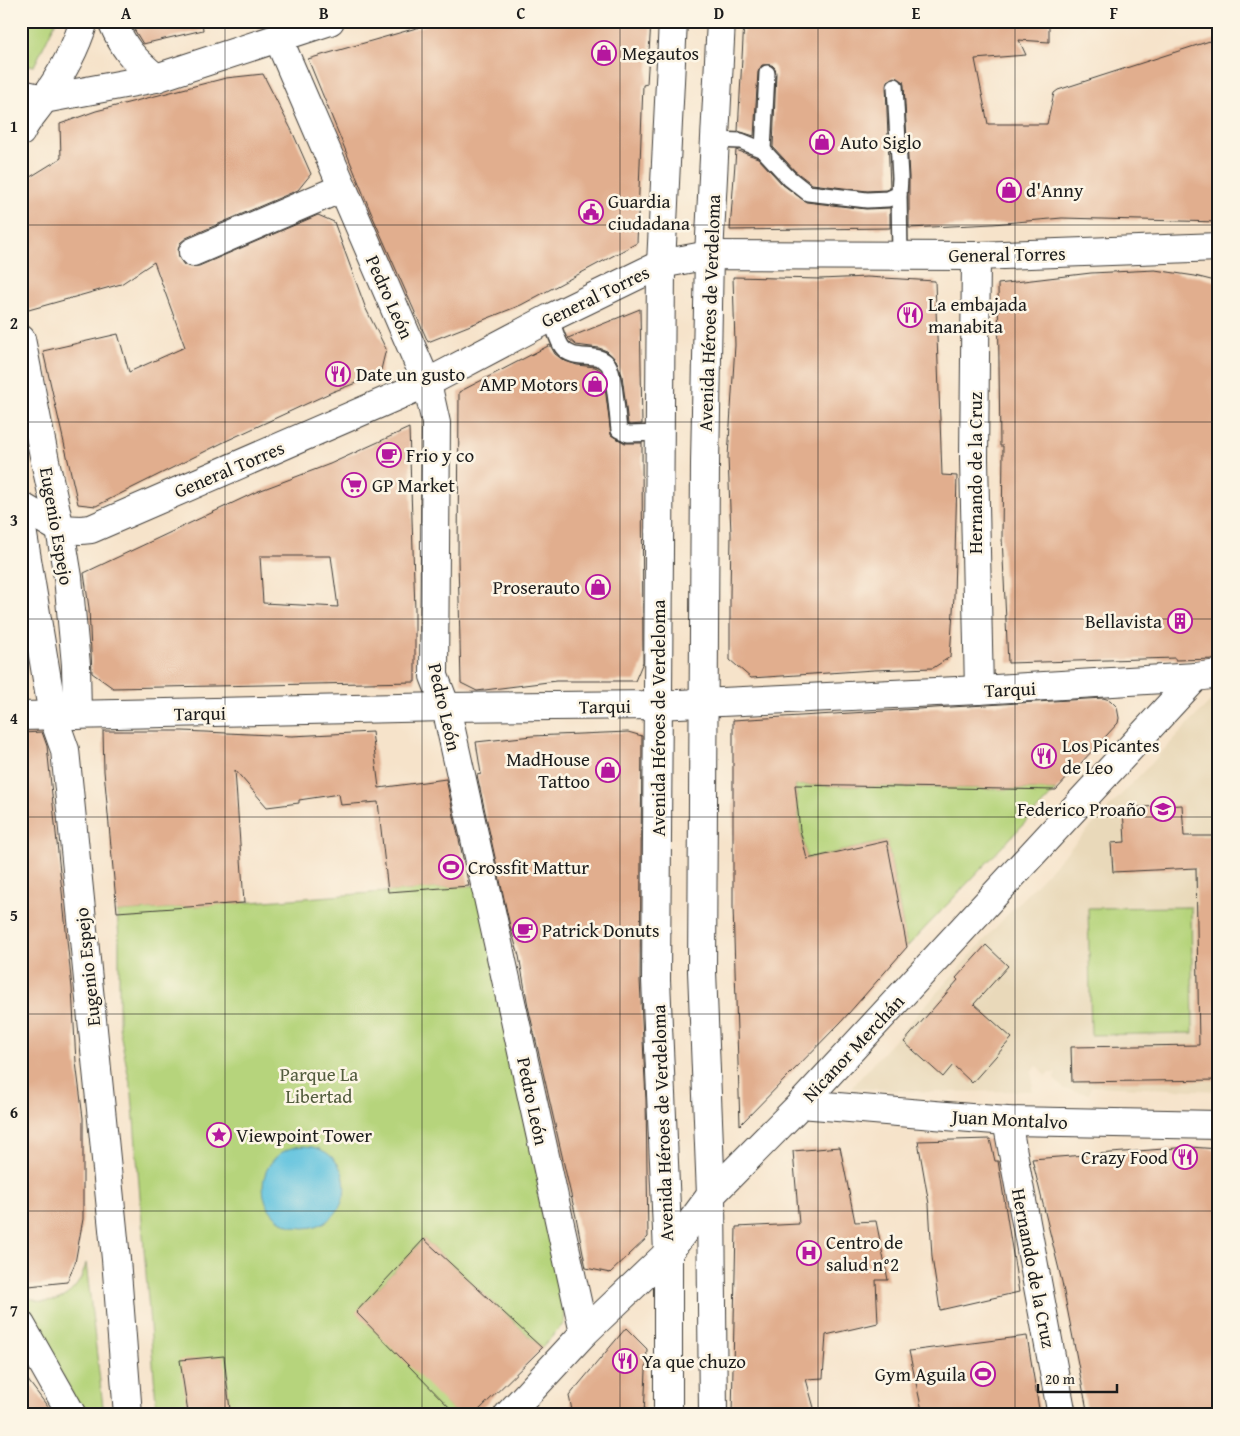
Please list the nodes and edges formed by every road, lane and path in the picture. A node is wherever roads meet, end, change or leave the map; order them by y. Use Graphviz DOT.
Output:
graph roads {
  1 [pos="84,21"];
  2 [pos="112,21"];
  3 [pos="330,21"];
  4 [pos="673,21"];
  5 [pos="721,21"];
  6 [pos="278,38"];
  7 [pos="767,73"];
  8 [pos="156,78"];
  9 [pos="895,86"];
  10 [pos="33,96"];
  11 [pos="21,132"];
  12 [pos="715,140"];
  13 [pos="763,150"];
  14 [pos="342,188"];
  15 [pos="899,194"];
  16 [pos="1219,247"];
  17 [pos="193,252"];
  18 [pos="708,255"];
  19 [pos="900,255"];
  20 [pos="976,256"];
  21 [pos="661,264"];
  22 [pos="550,318"];
  23 [pos="21,339"];
  24 [pos="427,383"];
  25 [pos="660,433"];
  26 [pos="21,506"];
  27 [pos="21,523"];
  28 [pos="60,529"];
  29 [pos="1207,676"];
  30 [pos="979,690"];
  31 [pos="704,702"];
  32 [pos="657,705"];
  33 [pos="446,707"];
  34 [pos="21,716"];
  35 [pos="65,716"];
  36 [pos="801,1104"];
  37 [pos="1007,1121"];
  38 [pos="1219,1125"];
  39 [pos="712,1195"];
  40 [pos="668,1253"];
  41 [pos="21,1325"];
  42 [pos="584,1333"];
  43 [pos="72,1415"];
  44 [pos="128,1415"];
  45 [pos="508,1415"];
  46 [pos="668,1415"];
  47 [pos="713,1415"];
  48 [pos="1062,1415"];
  1 -- 10 [label="street"];
  2 -- 8 [label="street"];
  3 -- 6 [label="street"];
  4 -- 21 [label="street, Avenida Héroes de Verdeloma"];
  5 -- 12 [label="street, Avenida Héroes de Verdeloma"];
  6 -- 8 [label="street"];
  6 -- 14 [label="street, Pedro León"];
  7 -- 13 [label="lane"];
  8 -- 10 [label="street"];
  9 -- 15 [label="lane"];
  10 -- 11 [label="street"];
  12 -- 13 [label="lane"];
  12 -- 18 [label="street, Avenida Héroes de Verdeloma"];
  13 -- 15 [label="lane"];
  14 -- 17 [label="street"];
  14 -- 24 [label="street, Pedro León"];
  15 -- 19 [label="lane"];
  16 -- 20 [label="street, General Torres"];
  18 -- 19 [label="street, General Torres"];
  18 -- 21 [label="street, General Torres"];
  18 -- 31 [label="street, Avenida Héroes de Verdeloma"];
  19 -- 20 [label="street, General Torres"];
  20 -- 30 [label="street, Hernando de la Cruz"];
  21 -- 22 [label="street, General Torres"];
  21 -- 25 [label="street, Avenida Héroes de Verdeloma"];
  22 -- 24 [label="street, General Torres"];
  22 -- 25 [label="lane"];
  23 -- 28 [label="street, Eugenio Espejo"];
  24 -- 28 [label="street, General Torres"];
  24 -- 33 [label="street, Pedro León"];
  25 -- 32 [label="street, Avenida Héroes de Verdeloma"];
  26 -- 28 [label="street, General Torres"];
  27 -- 35 [label="street, Eugenio Espejo"];
  28 -- 35 [label="street, Eugenio Espejo"];
  29 -- 30 [label="street, Tarqui"];
  29 -- 36 [label="street, Nicanor Merchán"];
  30 -- 31 [label="street, Tarqui"];
  31 -- 32 [label="street, Tarqui"];
  31 -- 39 [label="street, Avenida Héroes de Verdeloma"];
  32 -- 33 [label="street, Tarqui"];
  32 -- 40 [label="street, Avenida Héroes de Verdeloma"];
  33 -- 35 [label="street, Tarqui"];
  33 -- 42 [label="street, Pedro León"];
  34 -- 35 [label="street, Tarqui"];
  35 -- 44 [label="street, Eugenio Espejo"];
  36 -- 37 [label="street, Juan Montalvo"];
  36 -- 39 [label="street, Nicanor Merchán"];
  37 -- 38 [label="street, Juan Montalvo"];
  37 -- 48 [label="street, Hernando de la Cruz"];
  39 -- 40 [label="street, Nicanor Merchán"];
  39 -- 47 [label="street, Avenida Héroes de Verdeloma"];
  40 -- 42 [label="street, Nicanor Merchán"];
  40 -- 46 [label="street, Avenida Héroes de Verdeloma"];
  41 -- 43 [label="street"];
  42 -- 45 [label="street, Nicanor Merchán"];
}
